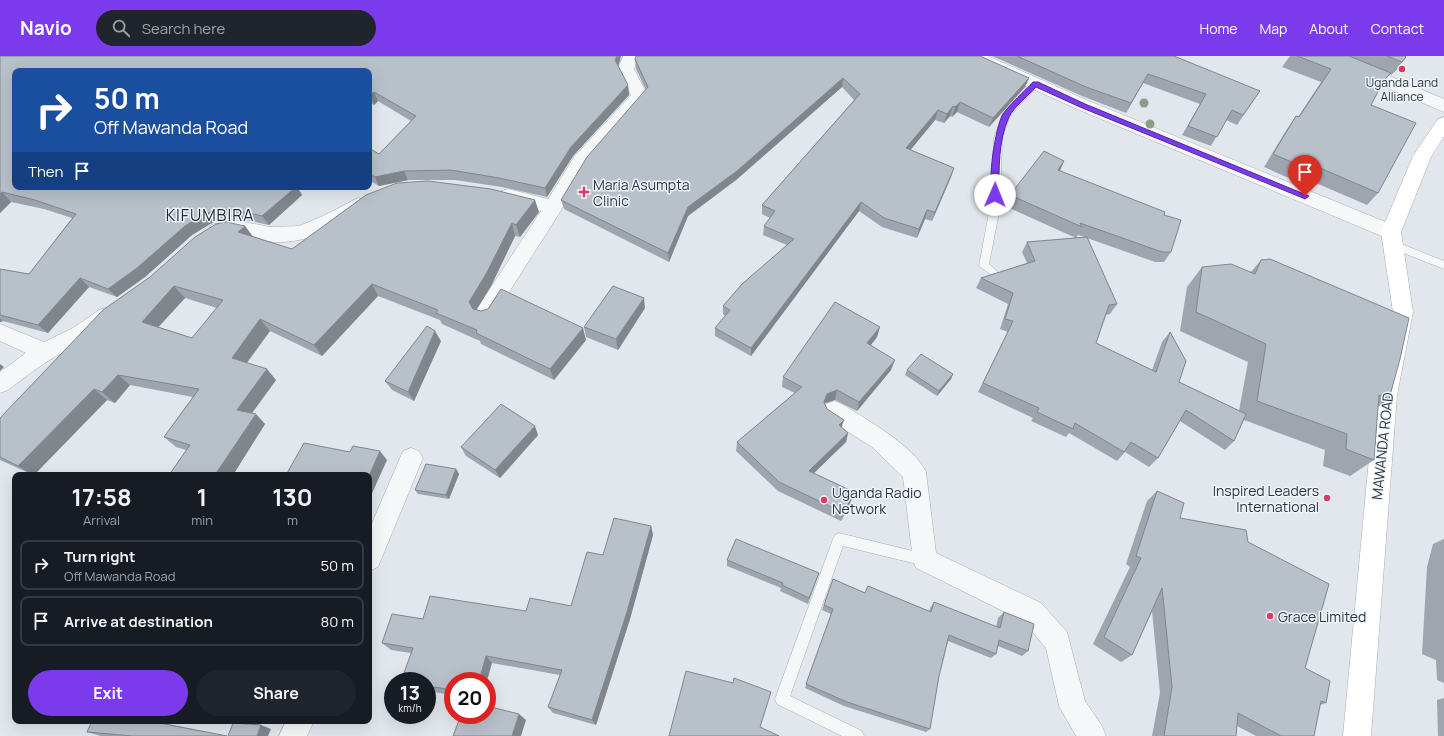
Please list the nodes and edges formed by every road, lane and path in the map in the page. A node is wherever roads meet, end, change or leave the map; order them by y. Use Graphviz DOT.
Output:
graph roads {
  1 [pos="631,56"];
  2 [pos="974,56"];
  3 [pos="1328,56"];
  4 [pos="1035,84"];
  5 [pos="1444,106"];
  6 [pos="1444,123"];
  7 [pos="487,192"];
  8 [pos="376,197"];
  9 [pos="553,207"];
  10 [pos="1393,238"];
  11 [pos="203,240"];
  12 [pos="1444,264"];
  13 [pos="993,272"];
  14 [pos="123,304"];
  15 [pos="485,313"];
  16 [pos="0,332"];
  17 [pos="44,352"];
  18 [pos="0,384"];
  19 [pos="834,411"];
  20 [pos="411,458"];
  21 [pos="372,552"];
  22 [pos="925,560"];
  23 [pos="299,724"];
  24 [pos="293,736"];
  25 [pos="857,736"];
  26 [pos="1092,736"];
  27 [pos="1357,736"];
  1 -- 9 [label="street"];
  2 -- 4 [label="street"];
  3 -- 5 [label="street"];
  4 -- 10 [label="street"];
  4 -- 13 [label="lane"];
  6 -- 10 [label="street, MAWANDA ROAD"];
  7 -- 9 [label="street"];
  8 -- 11 [label="street"];
  9 -- 15 [label="street"];
  10 -- 12 [label="lane"];
  10 -- 27 [label="street, MAWANDA ROAD"];
  14 -- 17 [label="street"];
  16 -- 17 [label="street"];
  17 -- 18 [label="street"];
  19 -- 22 [label="street"];
  20 -- 21 [label="street"];
  22 -- 25 [label="lane"];
  22 -- 26 [label="street"];
  23 -- 24 [label="street"];
}
